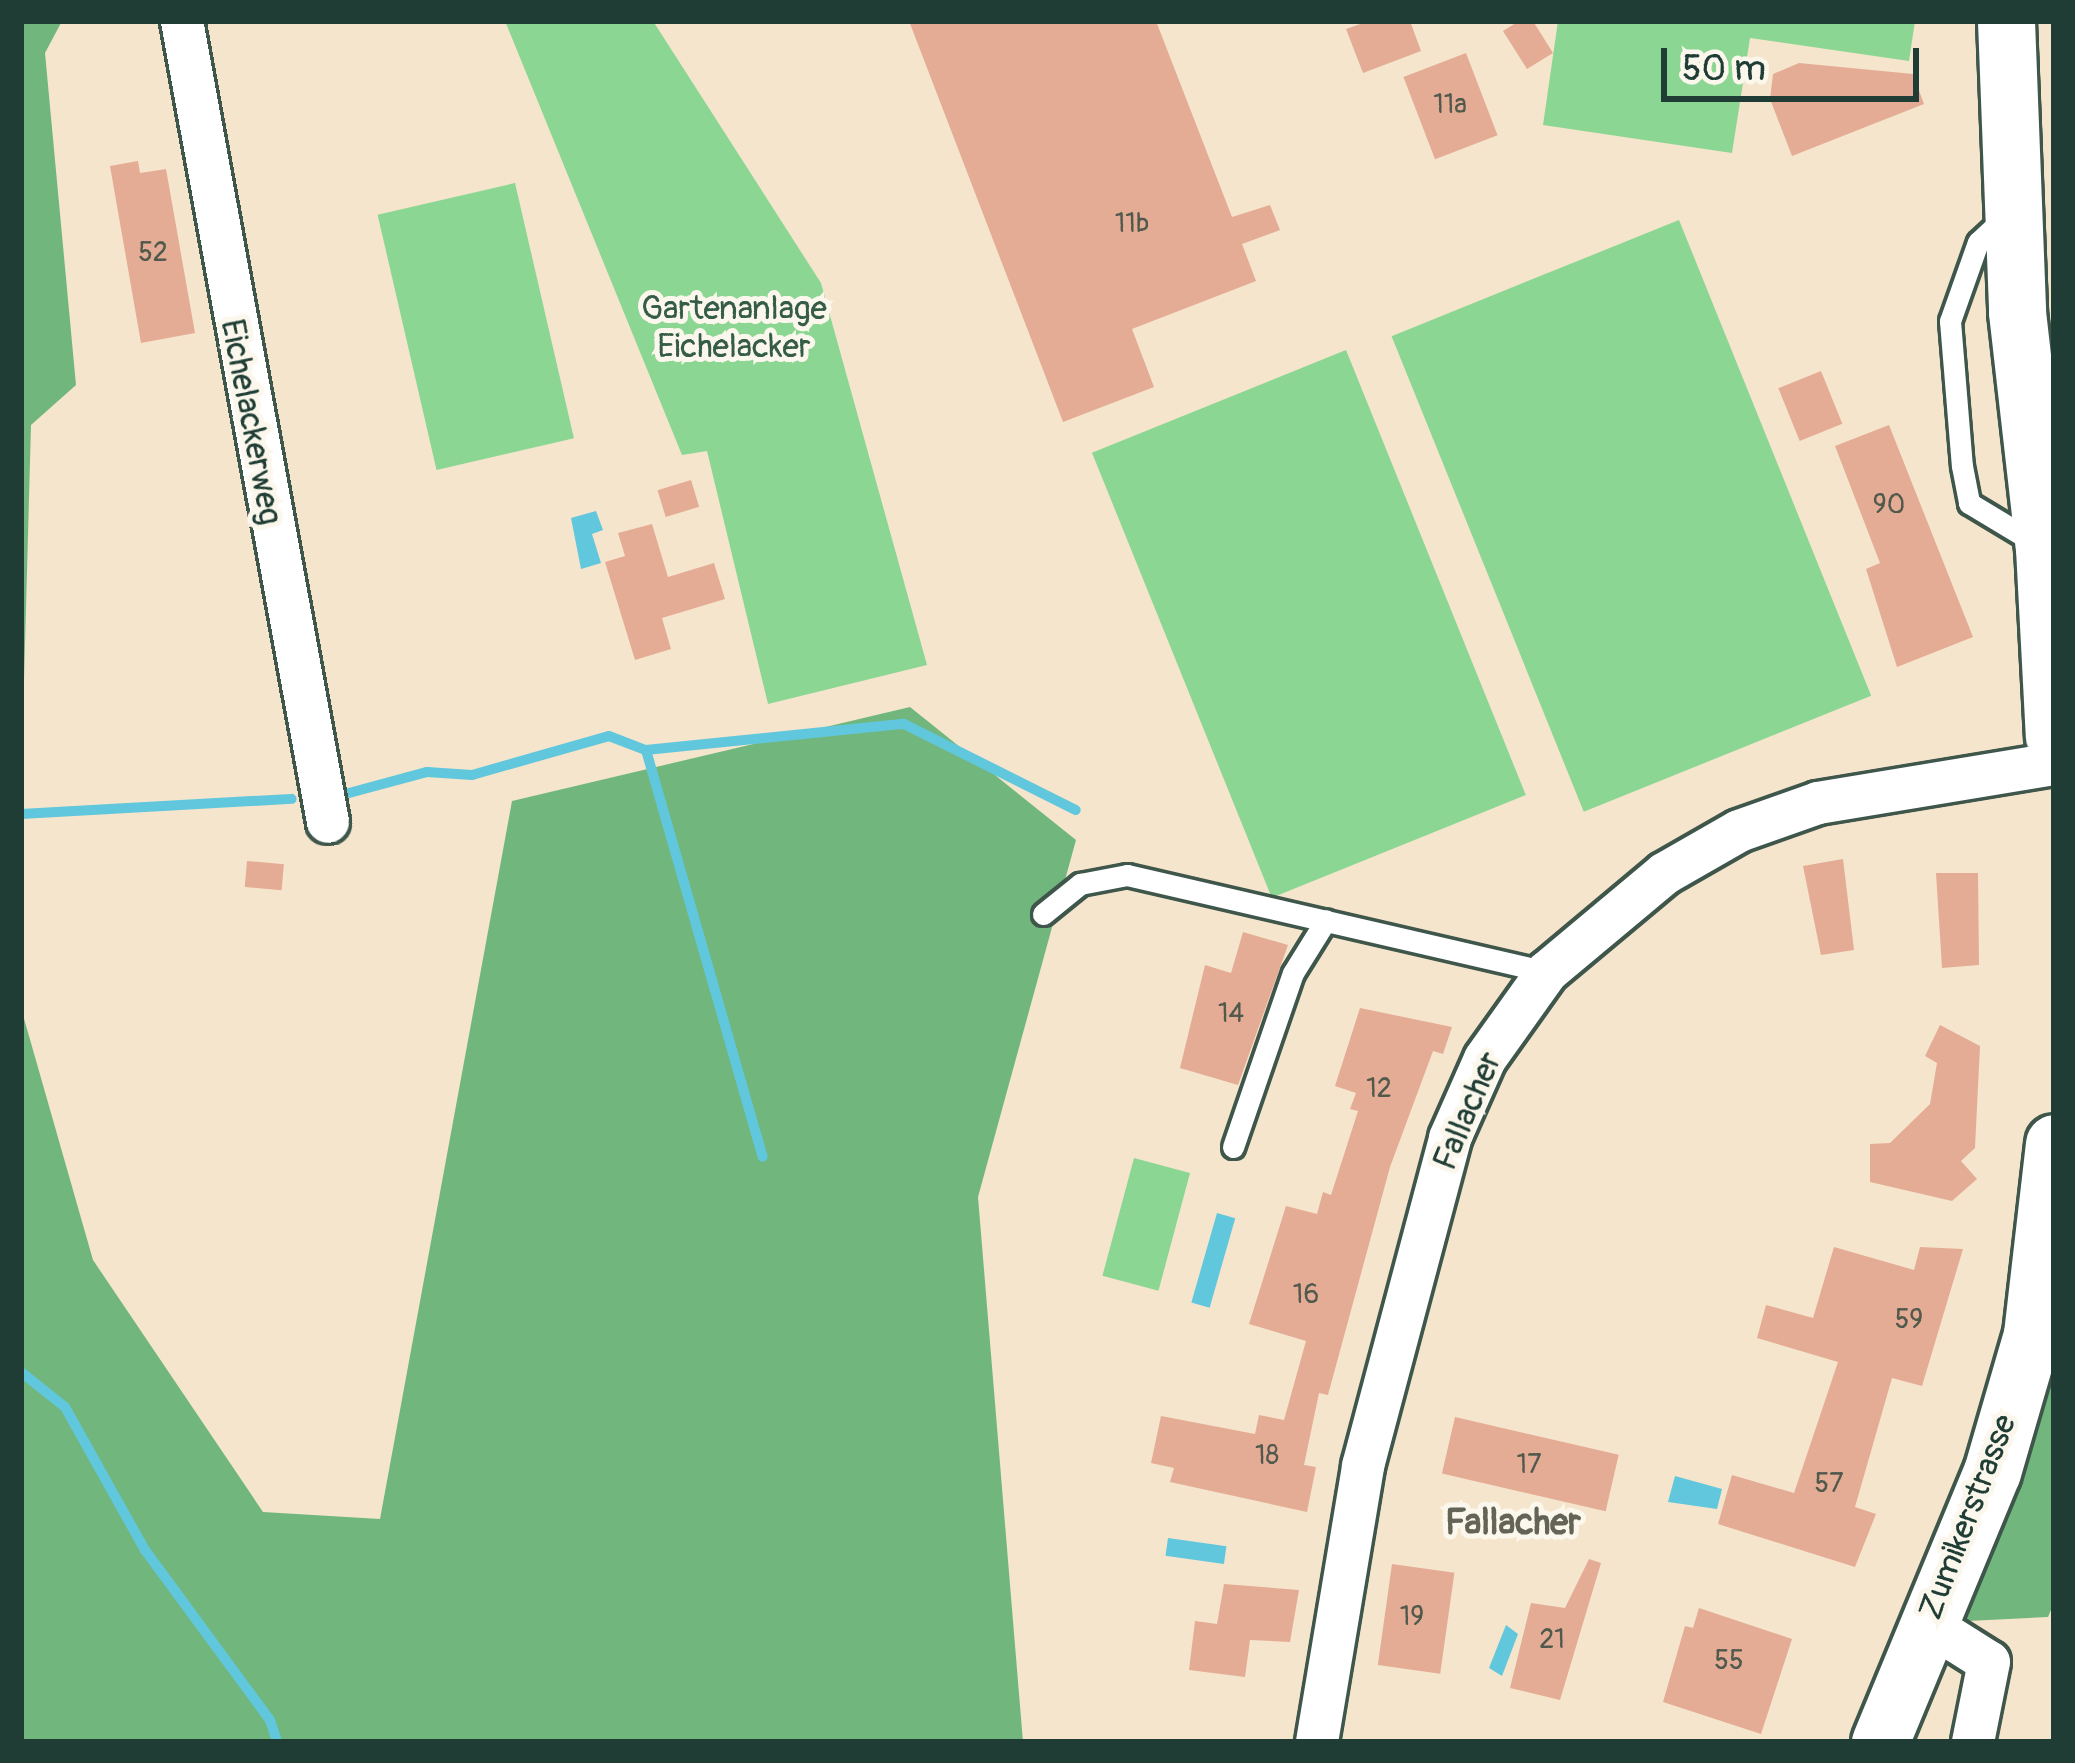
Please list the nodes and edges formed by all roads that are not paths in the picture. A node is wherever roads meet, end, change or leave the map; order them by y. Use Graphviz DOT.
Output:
graph roads {
  1 [pos="182,21"];
  2 [pos="2006,21"];
  3 [pos="2012,210"];
  4 [pos="2041,373"];
  5 [pos="2044,548"];
  6 [pos="2054,736"];
  7 [pos="2054,764"];
  8 [pos="328,821"];
  9 [pos="1043,914"];
  10 [pos="1326,920"];
  11 [pos="1546,971"];
  12 [pos="2054,1143"];
  13 [pos="1233,1147"];
  14 [pos="1927,1624"];
  15 [pos="1316,1742"];
  16 [pos="1880,1742"];
  17 [pos="1973,1742"];
  1 -- 8 [label="street, Eichelackerweg"];
  2 -- 3 [label="main road"];
  3 -- 4 [label="main road"];
  3 -- 5 [label="lane"];
  4 -- 5 [label="main road"];
  5 -- 6 [label="main road"];
  7 -- 11 [label="street, Fallacher"];
  9 -- 10 [label="lane"];
  10 -- 11 [label="lane"];
  10 -- 13 [label="lane"];
  11 -- 15 [label="street, Fallacher"];
  12 -- 14 [label="main road, Zumikerstrasse"];
  14 -- 16 [label="main road, Zumikerstrasse"];
  14 -- 17 [label="street"];
}
